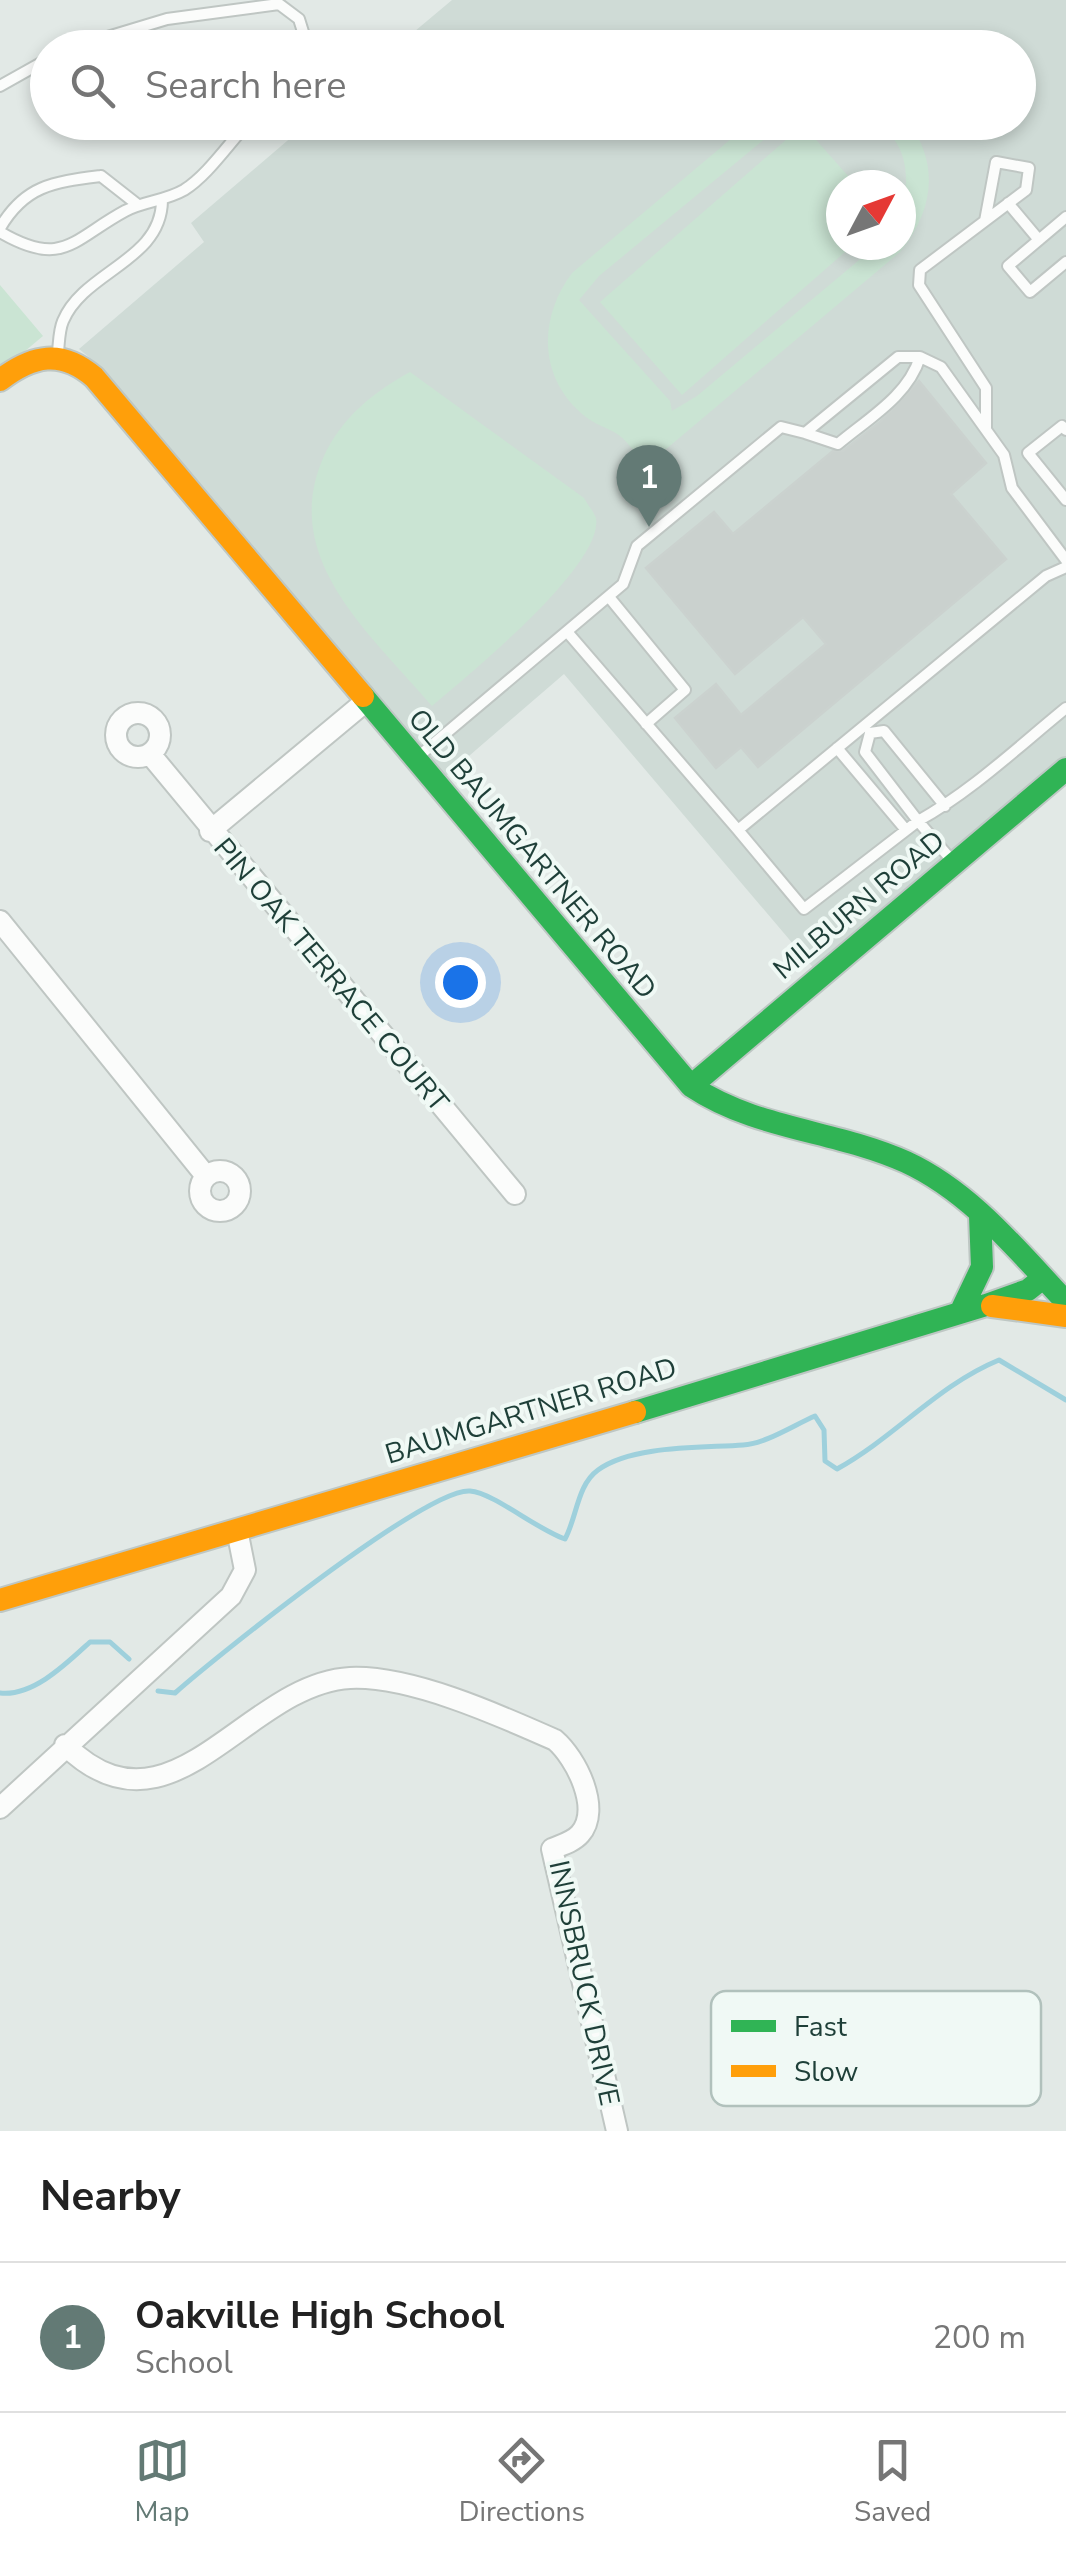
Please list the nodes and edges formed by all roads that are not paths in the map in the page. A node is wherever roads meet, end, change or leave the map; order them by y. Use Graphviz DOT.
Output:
graph roads {
  1 [pos="131,30"];
  2 [pos="302,30"];
  3 [pos="30,69"];
  4 [pos="0,86"];
  5 [pos="232,140"];
  6 [pos="162,200"];
  7 [pos="138,204"];
  8 [pos="1008,204"];
  9 [pos="1066,217"];
  10 [pos="985,221"];
  11 [pos="0,230"];
  12 [pos="1038,240"];
  13 [pos="1066,262"];
  14 [pos="57,355"];
  15 [pos="920,357"];
  16 [pos="0,380"];
  17 [pos="986,429"];
  18 [pos="1066,430"];
  19 [pos="805,432"];
  20 [pos="1066,500"];
  21 [pos="1064,569"];
  22 [pos="609,597"];
  23 [pos="569,634"];
  24 [pos="366,702"];
  25 [pos="1066,708"];
  26 [pos="646,724"];
  27 [pos="838,748"];
  28 [pos="150,754"];
  29 [pos="414,760"];
  30 [pos="1066,770"];
  31 [pos="945,806"];
  32 [pos="918,821"];
  33 [pos="738,830"];
  34 [pos="906,830"];
  35 [pos="210,831"];
  36 [pos="955,864"];
  37 [pos="0,921"];
  38 [pos="691,1086"];
  39 [pos="206,1176"];
  40 [pos="515,1194"];
  41 [pos="980,1215"];
  42 [pos="1043,1278"];
  43 [pos="1066,1302"];
  44 [pos="986,1305"];
  45 [pos="960,1313"];
  46 [pos="1066,1316"];
  47 [pos="237,1530"];
  48 [pos="0,1600"];
  49 [pos="65,1745"];
  50 [pos="0,1808"];
  51 [pos="616,2131"];
  1 -- 2 [label="lane"];
  3 -- 4 [label="lane"];
  5 -- 6 [label="lane"];
  6 -- 7 [label="lane"];
  6 -- 14 [label="lane"];
  7 -- 11 [label="lane"];
  7 -- 11 [label="lane"];
  8 -- 10 [label="lane"];
  8 -- 10 [label="lane"];
  8 -- 12 [label="lane"];
  9 -- 12 [label="lane"];
  10 -- 17 [label="lane"];
  12 -- 13 [label="lane"];
  14 -- 16 [label="street"];
  14 -- 24 [label="street, OLD BAUMGARTNER ROAD"];
  15 -- 17 [label="lane"];
  15 -- 19 [label="lane"];
  15 -- 19 [label="lane"];
  17 -- 21 [label="lane"];
  18 -- 20 [label="lane"];
  19 -- 22 [label="lane"];
  21 -- 27 [label="lane"];
  22 -- 23 [label="lane"];
  22 -- 26 [label="lane"];
  23 -- 26 [label="lane"];
  23 -- 29 [label="lane"];
  24 -- 29 [label="street, OLD BAUMGARTNER ROAD"];
  24 -- 35 [label="street"];
  25 -- 31 [label="lane"];
  26 -- 33 [label="lane"];
  27 -- 33 [label="lane"];
  27 -- 34 [label="lane"];
  28 -- 35 [label="street, PIN OAK TERRACE COURT"];
  29 -- 38 [label="street, OLD BAUMGARTNER ROAD"];
  30 -- 36 [label="street, MILBURN ROAD"];
  31 -- 32 [label="lane"];
  31 -- 32 [label="lane"];
  32 -- 34 [label="lane"];
  32 -- 36 [label="lane"];
  33 -- 34 [label="lane"];
  35 -- 40 [label="street, PIN OAK TERRACE COURT"];
  36 -- 38 [label="street, MILBURN ROAD"];
  37 -- 39 [label="street"];
  38 -- 41 [label="street, OLD BAUMGARTNER ROAD"];
  41 -- 42 [label="street, OLD BAUMGARTNER ROAD"];
  41 -- 45 [label="street"];
  42 -- 43 [label="street"];
  42 -- 44 [label="street, BAUMGARTNER ROAD"];
  44 -- 45 [label="street, BAUMGARTNER ROAD"];
  44 -- 46 [label="street"];
  45 -- 47 [label="street, BAUMGARTNER ROAD"];
  47 -- 48 [label="street, BAUMGARTNER ROAD"];
  47 -- 49 [label="street"];
  49 -- 50 [label="street"];
  49 -- 51 [label="street, INNSBRUCK DRIVE"];
}
